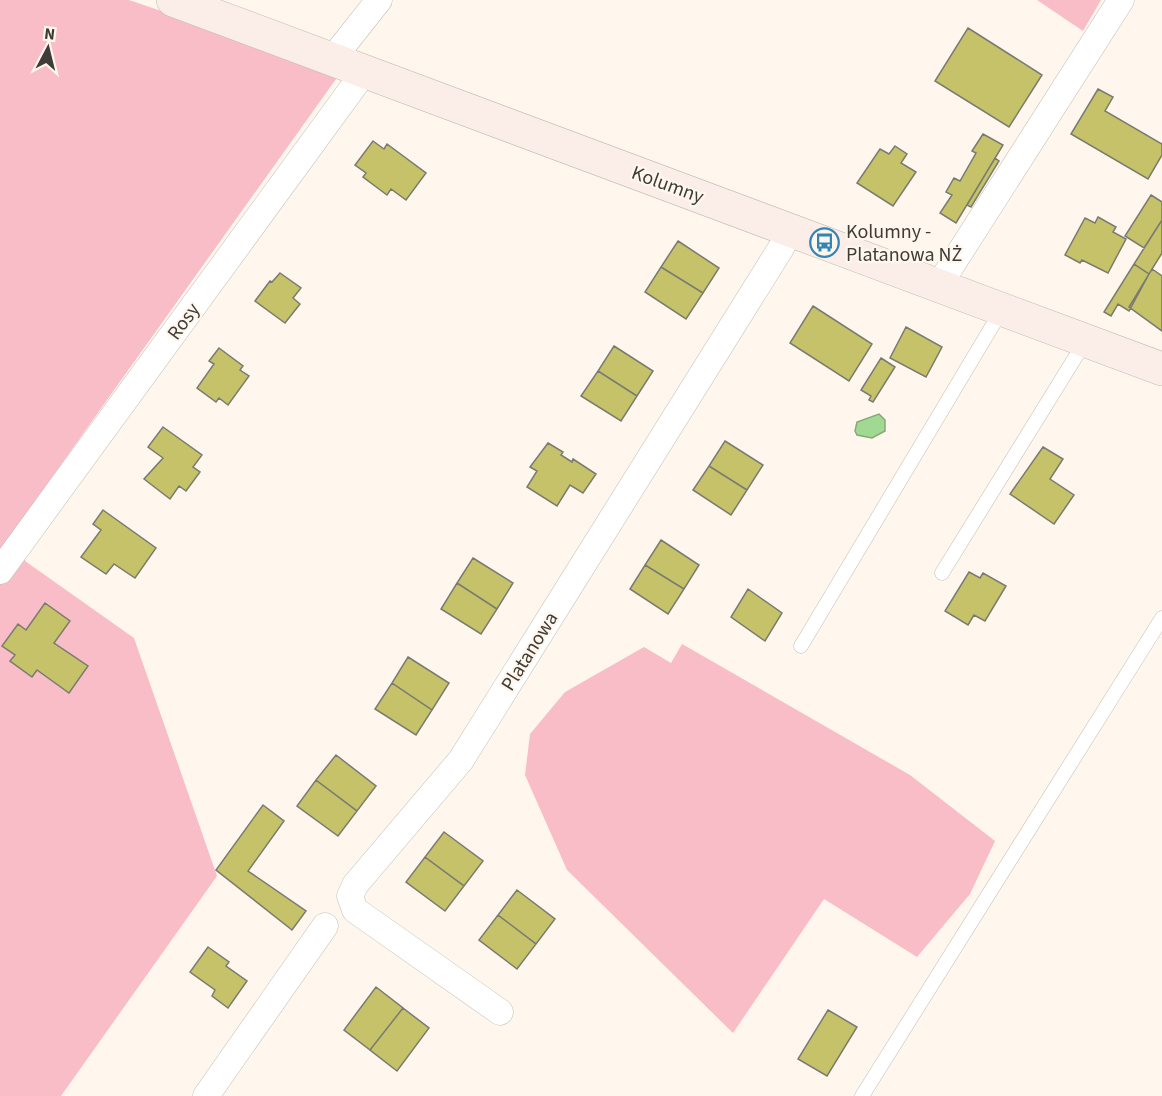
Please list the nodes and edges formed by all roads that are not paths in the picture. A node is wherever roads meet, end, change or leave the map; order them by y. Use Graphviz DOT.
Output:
graph roads {
  1 [pos="173,0"];
  2 [pos="379,0"];
  3 [pos="1121,0"];
  4 [pos="351,66"];
  5 [pos="790,229"];
  6 [pos="939,285"];
  7 [pos="1003,308"];
  8 [pos="1086,340"];
  9 [pos="1162,369"];
  10 [pos="0,571"];
  11 [pos="942,573"];
  12 [pos="1162,618"];
  13 [pos="801,646"];
  14 [pos="325,926"];
  15 [pos="500,1012"];
  16 [pos="206,1096"];
  17 [pos="862,1096"];
  1 -- 4 [label="street, Kolumny"];
  2 -- 4 [label="street, Rosy"];
  3 -- 6 [label="street"];
  4 -- 5 [label="street, Kolumny"];
  4 -- 10 [label="street, Rosy"];
  5 -- 6 [label="street, Kolumny"];
  5 -- 15 [label="street, Platanowa"];
  6 -- 7 [label="street, Kolumny"];
  7 -- 8 [label="street, Kolumny"];
  7 -- 13 [label="lane"];
  8 -- 9 [label="street, Kolumny"];
  8 -- 11 [label="lane"];
  12 -- 17 [label="lane"];
  14 -- 16 [label="street"];
}
